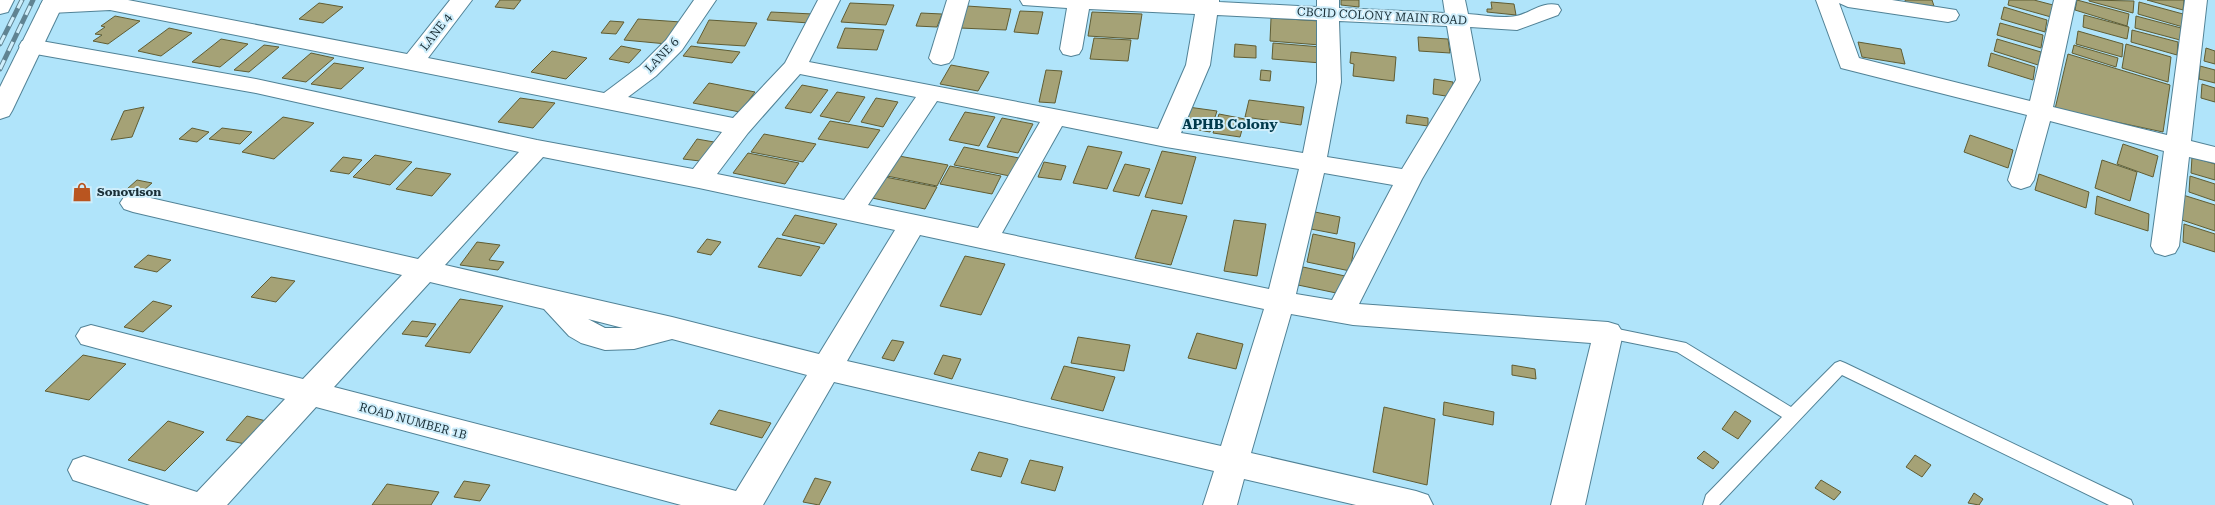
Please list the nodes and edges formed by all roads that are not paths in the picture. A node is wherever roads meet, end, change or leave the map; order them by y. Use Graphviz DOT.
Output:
graph roads {
  1 [pos="3,0"];
  2 [pos="461,0"];
  3 [pos="705,0"];
  4 [pos="829,0"];
  5 [pos="958,0"];
  6 [pos="1031,0"];
  7 [pos="1827,0"];
  8 [pos="1848,0"];
  9 [pos="2065,0"];
  10 [pos="2196,0"];
  11 [pos="1080,1"];
  12 [pos="52,3"];
  13 [pos="1207,4"];
  14 [pos="0,6"];
  15 [pos="1328,6"];
  16 [pos="1456,9"];
  17 [pos="1550,10"];
  18 [pos="1948,15"];
  19 [pos="30,46"];
  20 [pos="1071,49"];
  21 [pos="941,58"];
  22 [pos="412,63"];
  23 [pos="794,66"];
  24 [pos="930,94"];
  25 [pos="608,101"];
  26 [pos="0,111"];
  27 [pos="2040,112"];
  28 [pos="1055,118"];
  29 [pos="739,127"];
  30 [pos="1166,139"];
  31 [pos="2179,146"];
  32 [pos="537,148"];
  33 [pos="2215,155"];
  34 [pos="1313,164"];
  35 [pos="699,179"];
  36 [pos="1409,179"];
  37 [pos="2021,180"];
  38 [pos="133,203"];
  39 [pos="850,212"];
  40 [pos="912,225"];
  41 [pos="985,240"];
  42 [pos="2165,246"];
  43 [pos="422,271"];
  44 [pos="1280,302"];
  45 [pos="1340,312"];
  46 [pos="1608,333"];
  47 [pos="91,336"];
  48 [pos="827,368"];
  49 [pos="309,395"];
  50 [pos="1793,416"];
  51 [pos="1231,463"];
  52 [pos="84,470"];
  53 [pos="195,505"];
  54 [pos="206,505"];
  55 [pos="735,505"];
  56 [pos="745,505"];
  57 [pos="1220,505"];
  58 [pos="1416,505"];
  59 [pos="1568,505"];
  60 [pos="1711,505"];
  61 [pos="2125,505"];
  1 -- 14 [label="main road"];
  2 -- 22 [label="main road, LANE 4"];
  3 -- 25 [label="main road, LANE 6"];
  4 -- 23 [label="main road"];
  5 -- 21 [label="main road"];
  6 -- 11 [label="main road, CBCID COLONY MAIN ROAD"];
  7 -- 27 [label="main road"];
  8 -- 18 [label="main road"];
  9 -- 27 [label="main road"];
  10 -- 31 [label="main road"];
  11 -- 13 [label="main road, CBCID COLONY MAIN ROAD"];
  11 -- 20 [label="main road"];
  12 -- 19 [label="main road"];
  12 -- 22 [label="main road"];
  13 -- 15 [label="main road, CBCID COLONY MAIN ROAD"];
  13 -- 30 [label="main road"];
  15 -- 16 [label="main road, CBCID COLONY MAIN ROAD"];
  15 -- 34 [label="main road"];
  16 -- 17 [label="main road, CBCID COLONY MAIN ROAD"];
  16 -- 36 [label="main road"];
  19 -- 26 [label="main road"];
  19 -- 32 [label="main road"];
  22 -- 25 [label="main road"];
  23 -- 24 [label="main road"];
  23 -- 29 [label="main road"];
  24 -- 28 [label="main road"];
  24 -- 39 [label="main road"];
  25 -- 29 [label="main road"];
  27 -- 31 [label="main road"];
  27 -- 37 [label="main road"];
  28 -- 30 [label="main road"];
  28 -- 41 [label="main road"];
  29 -- 35 [label="main road"];
  30 -- 34 [label="main road"];
  31 -- 33 [label="main road"];
  31 -- 42 [label="main road"];
  32 -- 35 [label="main road"];
  32 -- 43 [label="main road"];
  34 -- 36 [label="main road"];
  34 -- 44 [label="main road"];
  35 -- 39 [label="main road"];
  36 -- 45 [label="main road"];
  38 -- 43 [label="main road"];
  39 -- 40 [label="main road"];
  40 -- 41 [label="main road"];
  40 -- 48 [label="main road"];
  41 -- 44 [label="main road"];
  43 -- 48 [label="main road"];
  43 -- 49 [label="main road"];
  44 -- 45 [label="main road"];
  44 -- 51 [label="main road"];
  45 -- 46 [label="main road"];
  46 -- 50 [label="lane"];
  46 -- 59 [label="main road"];
  47 -- 49 [label="main road, ROAD NUMBER 1B"];
  48 -- 51 [label="main road"];
  48 -- 56 [label="main road"];
  49 -- 54 [label="main road"];
  49 -- 55 [label="main road, ROAD NUMBER 1B"];
  50 -- 60 [label="lane"];
  50 -- 61 [label="lane"];
  51 -- 57 [label="main road"];
  51 -- 58 [label="main road"];
  52 -- 53 [label="main road"];
}
